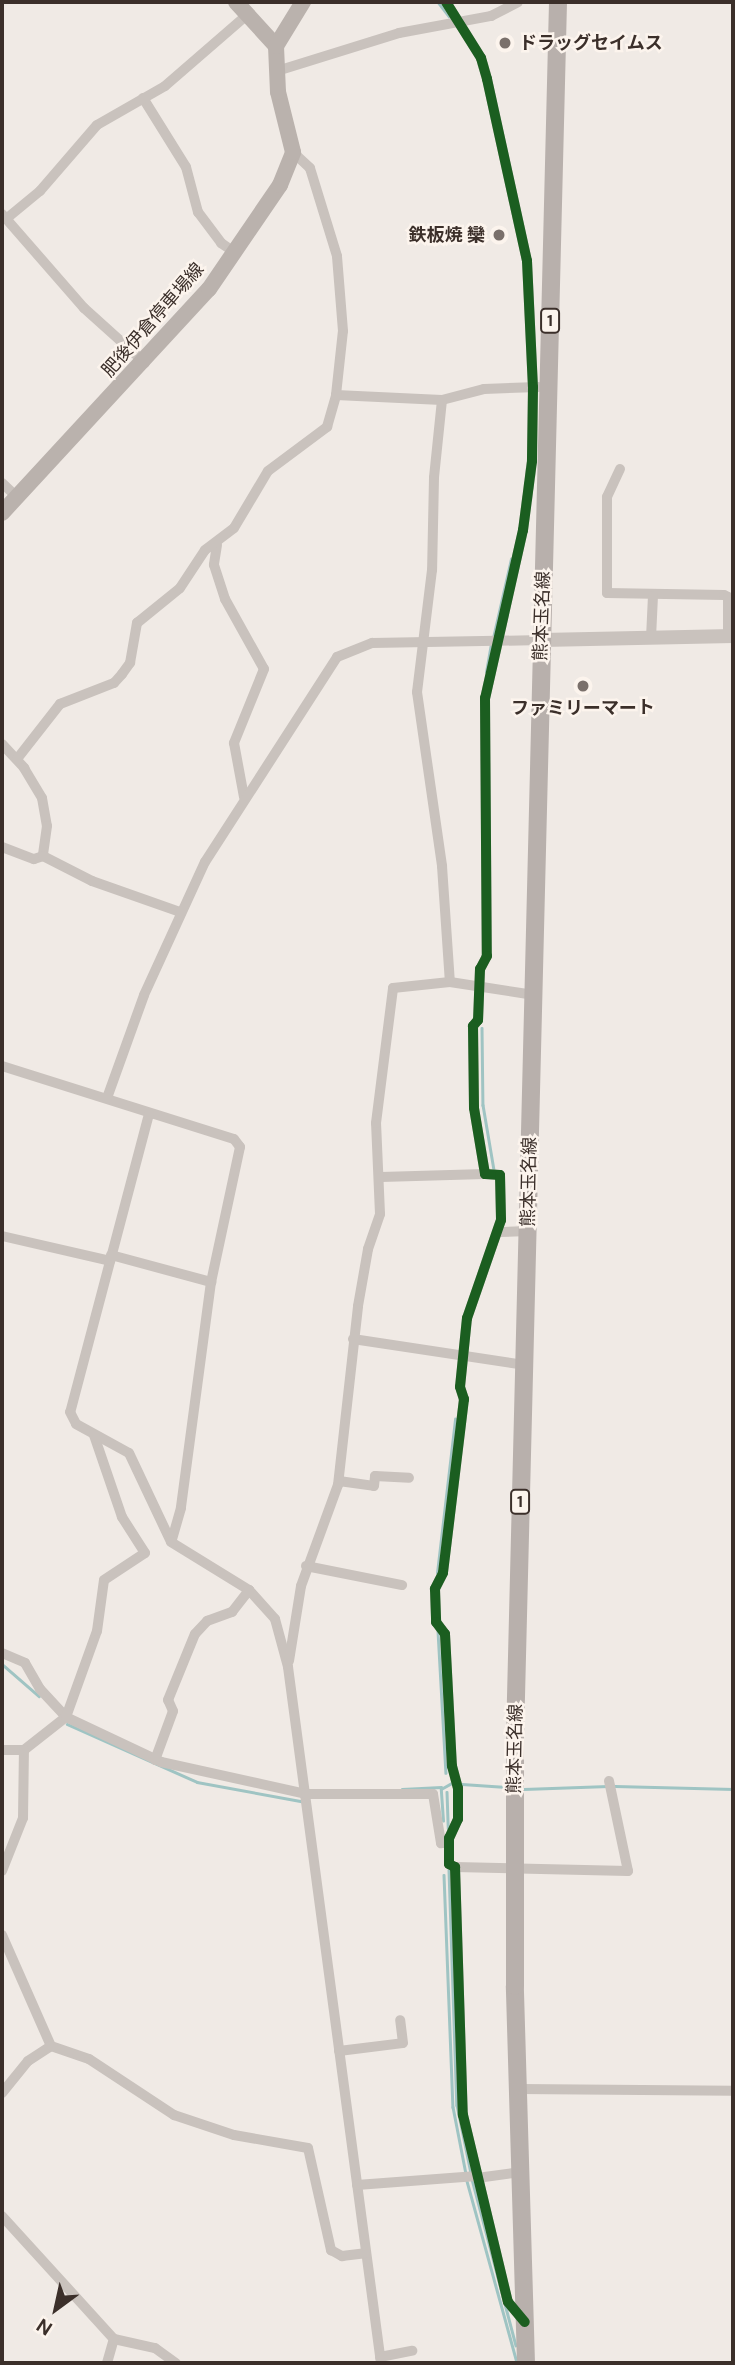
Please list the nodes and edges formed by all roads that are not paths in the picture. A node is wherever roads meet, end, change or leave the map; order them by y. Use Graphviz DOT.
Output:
graph roads {
  1 [pos="303,2"];
  2 [pos="446,2"];
  3 [pos="519,2"];
  4 [pos="558,2"];
  5 [pos="242,8"];
  6 [pos="460,22"];
  7 [pos="276,46"];
  8 [pos="277,71"];
  9 [pos="143,98"];
  10 [pos="293,152"];
  11 [pos="4,216"];
  12 [pos="233,251"];
  13 [pos="145,363"];
  14 [pos="533,387"];
  15 [pos="336,396"];
  16 [pos="442,400"];
  17 [pos="620,469"];
  18 [pos="2,483"];
  19 [pos="17,497"];
  20 [pos="2,513"];
  21 [pos="218,545"];
  22 [pos="653,596"];
  23 [pos="730,636"];
  24 [pos="651,638"];
  25 [pos="542,640"];
  26 [pos="491,642"];
  27 [pos="420,644"];
  28 [pos="2,744"];
  29 [pos="17,759"];
  30 [pos="244,797"];
  31 [pos="2,847"];
  32 [pos="43,856"];
  33 [pos="180,912"];
  34 [pos="450,982"];
  35 [pos="479,987"];
  36 [pos="534,995"];
  37 [pos="2,1066"];
  38 [pos="107,1098"];
  39 [pos="149,1114"];
  40 [pos="490,1174"];
  41 [pos="381,1177"];
  42 [pos="528,1231"];
  43 [pos="500,1232"];
  44 [pos="2,1236"];
  45 [pos="111,1258"];
  46 [pos="211,1282"];
  47 [pos="353,1339"];
  48 [pos="462,1352"];
  49 [pos="524,1365"];
  50 [pos="94,1435"];
  51 [pos="409,1478"];
  52 [pos="339,1481"];
  53 [pos="170,1542"];
  54 [pos="306,1566"];
  55 [pos="402,1586"];
  56 [pos="249,1590"];
  57 [pos="2,1653"];
  58 [pos="288,1667"];
  59 [pos="66,1717"];
  60 [pos="2,1750"];
  61 [pos="24,1750"];
  62 [pos="155,1759"];
  63 [pos="610,1785"];
  64 [pos="306,1794"];
  65 [pos="449,1843"];
  66 [pos="456,1867"];
  67 [pos="514,1868"];
  68 [pos="2,1871"];
  69 [pos="2,1935"];
  70 [pos="400,2020"];
  71 [pos="51,2046"];
  72 [pos="340,2051"];
  73 [pos="520,2088"];
  74 [pos="733,2091"];
  75 [pos="2,2093"];
  76 [pos="521,2172"];
  77 [pos="473,2177"];
  78 [pos="357,2185"];
  79 [pos="2,2216"];
  80 [pos="365,2253"];
  81 [pos="525,2322"];
  82 [pos="114,2339"];
  83 [pos="412,2351"];
  84 [pos="381,2360"];
  85 [pos="107,2363"];
  86 [pos="176,2363"];
  87 [pos="526,2363"];
  1 -- 7 [label="main road"];
  2 -- 6 [label="street"];
  3 -- 6 [label="street"];
  4 -- 14 [label="main road, 熊本玉名線 / 1"];
  5 -- 7 [label="main road"];
  5 -- 9 [label="street"];
  6 -- 8 [label="street"];
  6 -- 14 [label="street"];
  7 -- 8 [label="main road"];
  8 -- 10 [label="main road"];
  9 -- 11 [label="street"];
  9 -- 12 [label="street"];
  10 -- 12 [label="main road, 肥後伊倉停車場線"];
  10 -- 15 [label="street"];
  11 -- 13 [label="street"];
  12 -- 13 [label="main road, 肥後伊倉停車場線"];
  13 -- 19 [label="main road, 肥後伊倉停車場線"];
  14 -- 16 [label="street"];
  14 -- 25 [label="main road, 熊本玉名線 / 1"];
  14 -- 26 [label="street"];
  15 -- 16 [label="street"];
  15 -- 21 [label="street"];
  16 -- 27 [label="street"];
  17 -- 22 [label="street"];
  18 -- 19 [label="street"];
  19 -- 20 [label="main road, 肥後伊倉停車場線"];
  21 -- 29 [label="street"];
  21 -- 30 [label="street"];
  22 -- 23 [label="street"];
  22 -- 24 [label="street"];
  23 -- 24 [label="street"];
  24 -- 25 [label="street"];
  25 -- 26 [label="street"];
  25 -- 36 [label="main road, 熊本玉名線 / 1"];
  26 -- 27 [label="street"];
  26 -- 35 [label="street"];
  27 -- 30 [label="street"];
  27 -- 34 [label="street"];
  28 -- 29 [label="street"];
  29 -- 32 [label="street"];
  30 -- 33 [label="street"];
  31 -- 32 [label="street"];
  32 -- 33 [label="street"];
  33 -- 38 [label="street"];
  34 -- 35 [label="street"];
  34 -- 41 [label="street"];
  35 -- 36 [label="street"];
  35 -- 40 [label="street"];
  36 -- 42 [label="main road, 熊本玉名線 / 1"];
  37 -- 38 [label="street"];
  38 -- 39 [label="street"];
  39 -- 45 [label="street"];
  39 -- 46 [label="street"];
  40 -- 41 [label="street"];
  40 -- 43 [label="street"];
  41 -- 47 [label="street"];
  42 -- 43 [label="street"];
  42 -- 49 [label="main road, 熊本玉名線 / 1"];
  43 -- 48 [label="street"];
  44 -- 45 [label="street"];
  45 -- 46 [label="street"];
  45 -- 50 [label="street"];
  46 -- 53 [label="street"];
  47 -- 48 [label="street"];
  47 -- 52 [label="street"];
  48 -- 49 [label="street"];
  48 -- 65 [label="street"];
  49 -- 67 [label="main road, 熊本玉名線 / 1"];
  50 -- 53 [label="street"];
  50 -- 59 [label="street"];
  51 -- 52 [label="street"];
  52 -- 54 [label="street"];
  53 -- 56 [label="street"];
  54 -- 55 [label="street"];
  54 -- 58 [label="street"];
  56 -- 58 [label="street"];
  56 -- 62 [label="street"];
  57 -- 59 [label="street"];
  58 -- 64 [label="street"];
  59 -- 61 [label="street"];
  59 -- 62 [label="street"];
  60 -- 61 [label="street"];
  61 -- 68 [label="street"];
  62 -- 64 [label="street"];
  63 -- 67 [label="street"];
  64 -- 65 [label="street"];
  64 -- 72 [label="street"];
  65 -- 66 [label="street"];
  66 -- 67 [label="street"];
  66 -- 77 [label="street"];
  67 -- 73 [label="main road, 熊本玉名線 / 1"];
  69 -- 71 [label="street"];
  70 -- 72 [label="street"];
  71 -- 75 [label="street"];
  71 -- 80 [label="street"];
  72 -- 78 [label="street"];
  73 -- 74 [label="street"];
  73 -- 76 [label="main road, 熊本玉名線 / 1"];
  76 -- 77 [label="street"];
  76 -- 81 [label="main road, 熊本玉名線 / 1"];
  77 -- 78 [label="street"];
  77 -- 81 [label="street"];
  78 -- 80 [label="street"];
  79 -- 82 [label="street"];
  80 -- 84 [label="street"];
  81 -- 87 [label="main road, 熊本玉名線 / 1"];
  82 -- 85 [label="street"];
  82 -- 86 [label="street"];
  83 -- 84 [label="street"];
}
